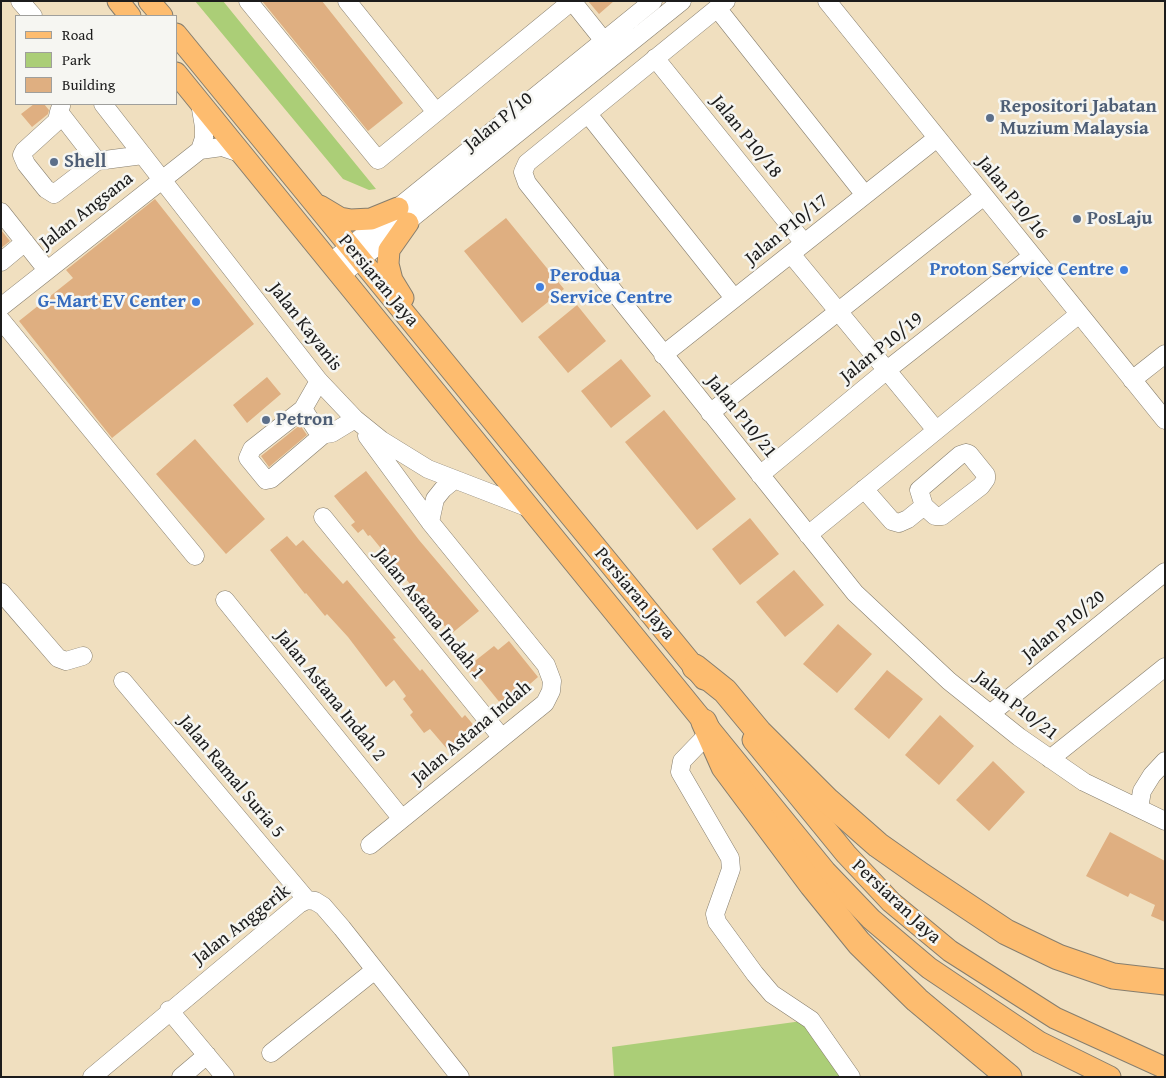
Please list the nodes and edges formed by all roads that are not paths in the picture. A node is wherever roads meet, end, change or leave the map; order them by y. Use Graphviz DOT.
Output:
graph roads {
  1 [pos="20,1"];
  2 [pos="118,1"];
  3 [pos="149,1"];
  4 [pos="248,1"];
  5 [pos="347,1"];
  6 [pos="572,1"];
  7 [pos="653,1"];
  8 [pos="682,1"];
  9 [pos="827,1"];
  10 [pos="722,5"];
  11 [pos="631,8"];
  12 [pos="32,15"];
  13 [pos="129,15"];
  14 [pos="161,15"];
  15 [pos="178,36"];
  16 [pos="604,41"];
  17 [pos="655,58"];
  18 [pos="178,76"];
  19 [pos="200,103"];
  20 [pos="104,105"];
  21 [pos="60,108"];
  22 [pos="436,112"];
  23 [pos="588,114"];
  24 [pos="937,138"];
  25 [pos="200,150"];
  26 [pos="243,154"];
  27 [pos="143,155"];
  28 [pos="97,161"];
  29 [pos="162,179"];
  30 [pos="865,195"];
  31 [pos="984,196"];
  32 [pos="308,197"];
  33 [pos="1,212"];
  34 [pos="403,215"];
  35 [pos="20,246"];
  36 [pos="798,248"];
  37 [pos="355,254"];
  38 [pos="1032,256"];
  39 [pos="1,262"];
  40 [pos="336,269"];
  41 [pos="42,273"];
  42 [pos="734,298"];
  43 [pos="1,306"];
  44 [pos="839,313"];
  45 [pos="1078,315"];
  46 [pos="1,320"];
  47 [pos="1165,354"];
  48 [pos="663,355"];
  49 [pos="886,370"];
  50 [pos="1132,380"];
  51 [pos="319,381"];
  52 [pos="468,388"];
  53 [pos="303,409"];
  54 [pos="710,413"];
  55 [pos="355,419"];
  56 [pos="1165,420"];
  57 [pos="936,430"];
  58 [pos="324,434"];
  59 [pos="760,475"];
  60 [pos="454,480"];
  61 [pos="864,489"];
  62 [pos="924,506"];
  63 [pos="528,508"];
  64 [pos="323,517"];
  65 [pos="430,522"];
  66 [pos="808,535"];
  67 [pos="195,556"];
  68 [pos="1165,572"];
  69 [pos="1,592"];
  70 [pos="225,600"];
  71 [pos="83,656"];
  72 [pos="695,667"];
  73 [pos="1165,667"];
  74 [pos="123,681"];
  75 [pos="990,714"];
  76 [pos="707,727"];
  77 [pos="502,738"];
  78 [pos="1050,759"];
  79 [pos="1165,761"];
  80 [pos="1139,808"];
  81 [pos="402,819"];
  82 [pos="1165,821"];
  83 [pos="370,845"];
  84 [pos="307,900"];
  85 [pos="374,970"];
  86 [pos="1165,982"];
  87 [pos="169,1010"];
  88 [pos="270,1053"];
  89 [pos="208,1055"];
  90 [pos="1165,1068"];
  91 [pos="455,1075"];
  92 [pos="92,1077"];
  93 [pos="181,1077"];
  94 [pos="225,1077"];
  95 [pos="851,1077"];
  96 [pos="1009,1077"];
  97 [pos="1110,1077"];
  1 -- 12 [label="street"];
  2 -- 13 [label="main road"];
  3 -- 14 [label="main road"];
  4 -- 22 [label="street"];
  5 -- 22 [label="street"];
  6 -- 16 [label="street"];
  6 -- 22 [label="street"];
  7 -- 11 [label="street, Jalan P/10"];
  8 -- 34 [label="street, Jalan P/10"];
  9 -- 24 [label="street, Jalan P10/16"];
  10 -- 17 [label="street, Jalan P10/21"];
  10 -- 30 [label="street"];
  11 -- 16 [label="street, Jalan P/10"];
  15 -- 32 [label="main road, Persiaran Jaya"];
  16 -- 34 [label="street, Jalan P/10"];
  17 -- 23 [label="street, Jalan P10/21"];
  17 -- 36 [label="street, Jalan P10/18"];
  18 -- 19 [label="main road, Persiaran Jaya"];
  19 -- 25 [label="street"];
  19 -- 26 [label="main road, Persiaran Jaya"];
  20 -- 27 [label="street, Jalan Kayanis"];
  21 -- 28 [label="street"];
  21 -- 28 [label="street"];
  23 -- 42 [label="street"];
  23 -- 48 [label="street, Jalan P10/21"];
  24 -- 30 [label="street, Jalan P10/17"];
  24 -- 31 [label="street, Jalan P10/16"];
  25 -- 26 [label="street"];
  25 -- 29 [label="street, Jalan Angsana"];
  26 -- 40 [label="main road, Persiaran Jaya"];
  27 -- 28 [label="street"];
  27 -- 29 [label="street, Jalan Kayanis"];
  29 -- 41 [label="street, Jalan Angsana"];
  29 -- 51 [label="street, Jalan Kayanis"];
  30 -- 36 [label="street, Jalan P10/17"];
  31 -- 38 [label="street, Jalan P10/16"];
  31 -- 44 [label="street"];
  32 -- 34 [label="main road"];
  32 -- 37 [label="main road, Persiaran Jaya"];
  33 -- 35 [label="street"];
  34 -- 37 [label="street, Jalan P/10"];
  34 -- 52 [label="main road"];
  35 -- 39 [label="street"];
  35 -- 41 [label="street"];
  36 -- 42 [label="street, Jalan P10/17"];
  36 -- 44 [label="street, Jalan P10/18"];
  37 -- 40 [label="street, Jalan P/10"];
  37 -- 52 [label="main road, Persiaran Jaya"];
  38 -- 45 [label="street, Jalan P10/16"];
  38 -- 49 [label="street, Jalan P10/19"];
  40 -- 63 [label="main road, Persiaran Jaya"];
  41 -- 43 [label="street, Jalan Angsana"];
  42 -- 48 [label="street, Jalan P10/17"];
  44 -- 49 [label="street, Jalan P10/18"];
  44 -- 54 [label="street"];
  45 -- 50 [label="street, Jalan P10/16"];
  45 -- 57 [label="street"];
  46 -- 67 [label="street"];
  47 -- 50 [label="street"];
  48 -- 54 [label="street, Jalan P10/21"];
  49 -- 57 [label="street, Jalan P10/18"];
  49 -- 59 [label="street, Jalan P10/19"];
  50 -- 56 [label="street, Jalan P10/16"];
  51 -- 53 [label="street"];
  51 -- 55 [label="street, Jalan Kayanis"];
  52 -- 72 [label="main road, Persiaran Jaya"];
  53 -- 58 [label="street"];
  53 -- 58 [label="street"];
  54 -- 59 [label="street, Jalan P10/21"];
  55 -- 58 [label="street"];
  55 -- 60 [label="street, Jalan Kayanis"];
  55 -- 65 [label="street, Jalan Astana Indah"];
  57 -- 61 [label="street"];
  59 -- 66 [label="street, Jalan P10/21"];
  60 -- 63 [label="street, Jalan Kayanis"];
  60 -- 65 [label="street"];
  61 -- 62 [label="street"];
  61 -- 66 [label="street"];
  63 -- 76 [label="main road, Persiaran Jaya"];
  64 -- 77 [label="street, Jalan Astana Indah 1"];
  65 -- 77 [label="street, Jalan Astana Indah"];
  66 -- 75 [label="street, Jalan P10/21"];
  68 -- 75 [label="street, Jalan P10/20"];
  69 -- 71 [label="street"];
  70 -- 81 [label="street, Jalan Astana Indah 2"];
  72 -- 86 [label="highway"];
  72 -- 90 [label="main road, Persiaran Jaya"];
  73 -- 78 [label="street"];
  74 -- 84 [label="street, Jalan Ramal Suria 5"];
  75 -- 78 [label="street, Jalan P10/21"];
  76 -- 95 [label="street"];
  76 -- 96 [label="highway"];
  76 -- 97 [label="main road, Persiaran Jaya"];
  77 -- 81 [label="street, Jalan Astana Indah"];
  78 -- 80 [label="street, Jalan P10/21"];
  79 -- 80 [label="street"];
  80 -- 82 [label="street, Jalan P10/21"];
  81 -- 83 [label="street, Jalan Astana Indah"];
  84 -- 85 [label="street, Jalan Anggerik"];
  84 -- 87 [label="street, Jalan Anggerik"];
  85 -- 88 [label="street"];
  85 -- 91 [label="street, Jalan Anggerik"];
  87 -- 89 [label="street"];
  87 -- 92 [label="street, Jalan Anggerik"];
  89 -- 93 [label="street"];
  89 -- 94 [label="street"];
}
